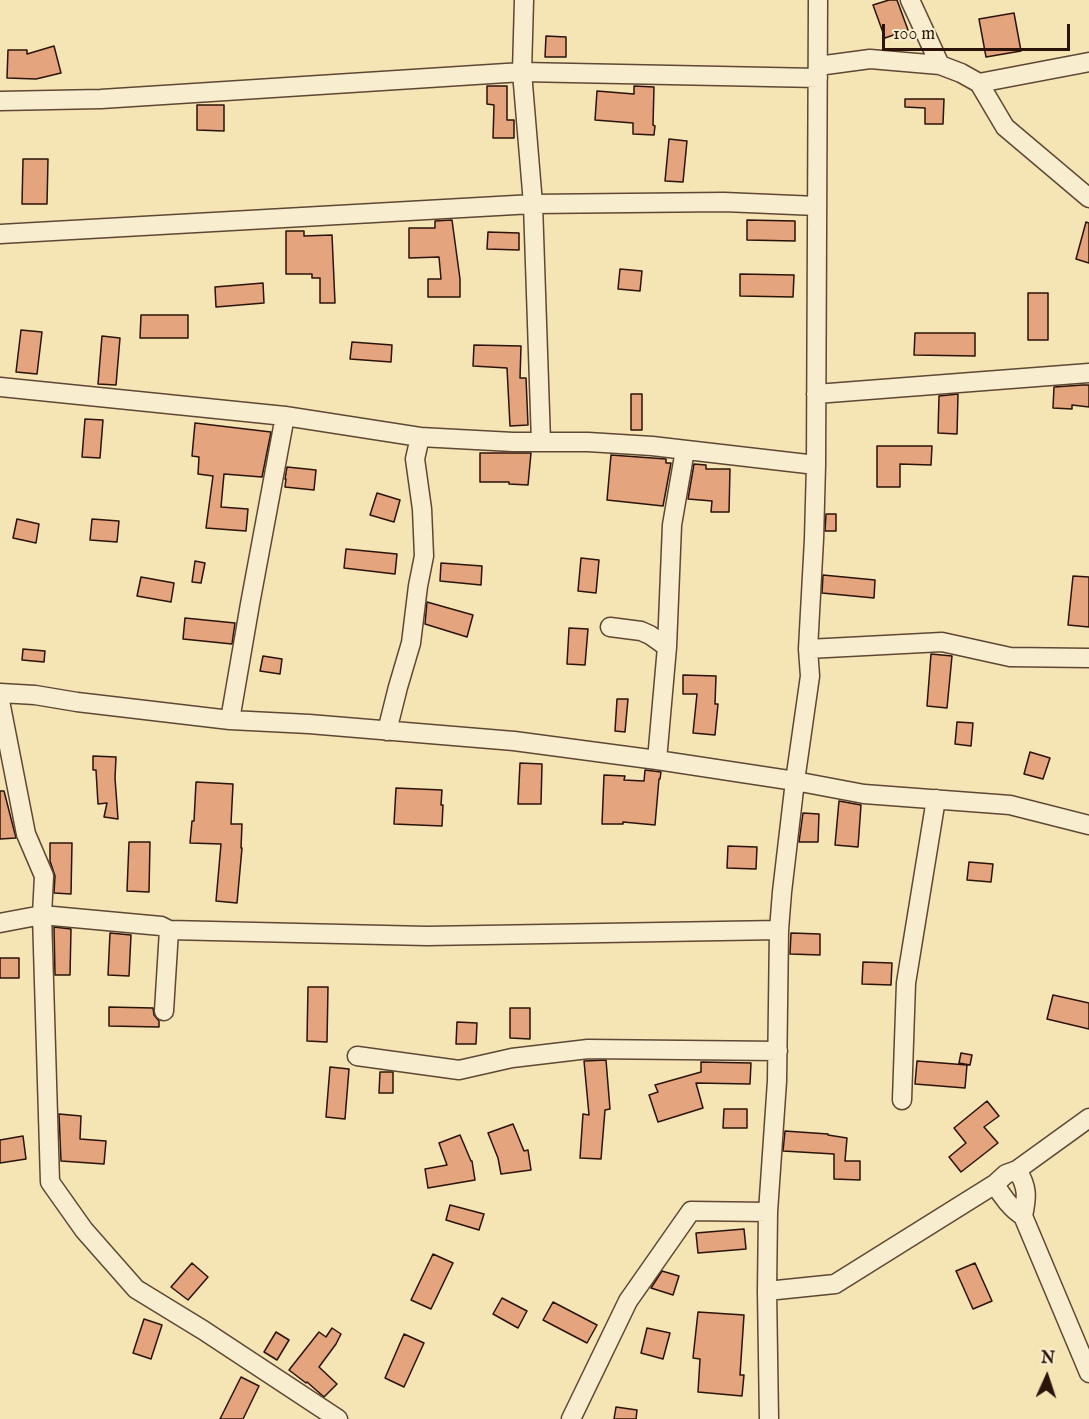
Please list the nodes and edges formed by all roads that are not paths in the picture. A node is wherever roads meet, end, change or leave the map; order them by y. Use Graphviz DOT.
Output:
graph roads {
  1 [pos="524,0"];
  2 [pos="818,0"];
  3 [pos="910,0"];
  4 [pos="1089,62"];
  5 [pos="940,65"];
  6 [pos="522,72"];
  7 [pos="818,72"];
  8 [pos="979,83"];
  9 [pos="0,100"];
  10 [pos="1089,198"];
  11 [pos="533,204"];
  12 [pos="817,206"];
  13 [pos="0,234"];
  14 [pos="1089,372"];
  15 [pos="0,387"];
  16 [pos="816,394"];
  17 [pos="285,416"];
  18 [pos="420,437"];
  19 [pos="541,442"];
  20 [pos="685,450"];
  21 [pos="816,465"];
  22 [pos="610,627"];
  23 [pos="667,647"];
  24 [pos="808,649"];
  25 [pos="1089,658"];
  26 [pos="0,693"];
  27 [pos="0,701"];
  28 [pos="230,720"];
  29 [pos="387,731"];
  30 [pos="657,760"];
  31 [pos="795,781"];
  32 [pos="936,799"];
  33 [pos="1089,825"];
  34 [pos="42,915"];
  35 [pos="0,923"];
  36 [pos="169,930"];
  37 [pos="779,930"];
  38 [pos="164,1011"];
  39 [pos="778,1051"];
  40 [pos="357,1056"];
  41 [pos="902,1101"];
  42 [pos="1089,1118"];
  43 [pos="1017,1170"];
  44 [pos="995,1184"];
  45 [pos="768,1212"];
  46 [pos="1023,1216"];
  47 [pos="767,1291"];
  48 [pos="1089,1373"];
  49 [pos="338,1419"];
  50 [pos="571,1419"];
  51 [pos="769,1419"];
  1 -- 6 [label="street"];
  2 -- 7 [label="street"];
  3 -- 5 [label="street"];
  4 -- 8 [label="street"];
  5 -- 7 [label="street"];
  5 -- 8 [label="street"];
  6 -- 7 [label="street"];
  6 -- 9 [label="street"];
  6 -- 11 [label="street"];
  7 -- 12 [label="street"];
  8 -- 10 [label="street"];
  11 -- 12 [label="street"];
  11 -- 13 [label="street"];
  11 -- 19 [label="street"];
  12 -- 16 [label="street"];
  14 -- 16 [label="street"];
  15 -- 17 [label="street"];
  16 -- 21 [label="street"];
  17 -- 18 [label="street"];
  17 -- 28 [label="street"];
  18 -- 19 [label="street"];
  18 -- 29 [label="street"];
  19 -- 20 [label="street"];
  20 -- 21 [label="street"];
  20 -- 23 [label="street"];
  21 -- 24 [label="street"];
  22 -- 23 [label="street"];
  23 -- 30 [label="street"];
  24 -- 25 [label="street"];
  24 -- 31 [label="street"];
  26 -- 28 [label="street"];
  27 -- 34 [label="street"];
  28 -- 29 [label="street"];
  29 -- 30 [label="street"];
  30 -- 31 [label="street"];
  31 -- 32 [label="street"];
  31 -- 37 [label="street"];
  32 -- 33 [label="street"];
  32 -- 41 [label="street"];
  34 -- 35 [label="street"];
  34 -- 36 [label="street"];
  34 -- 49 [label="street"];
  36 -- 37 [label="street"];
  36 -- 38 [label="street"];
  37 -- 39 [label="street"];
  39 -- 40 [label="street"];
  39 -- 45 [label="street"];
  42 -- 43 [label="street"];
  43 -- 44 [label="street"];
  43 -- 46 [label="street"];
  44 -- 46 [label="street"];
  44 -- 47 [label="street"];
  45 -- 47 [label="street"];
  45 -- 50 [label="street"];
  46 -- 48 [label="street"];
  47 -- 51 [label="street"];
}
